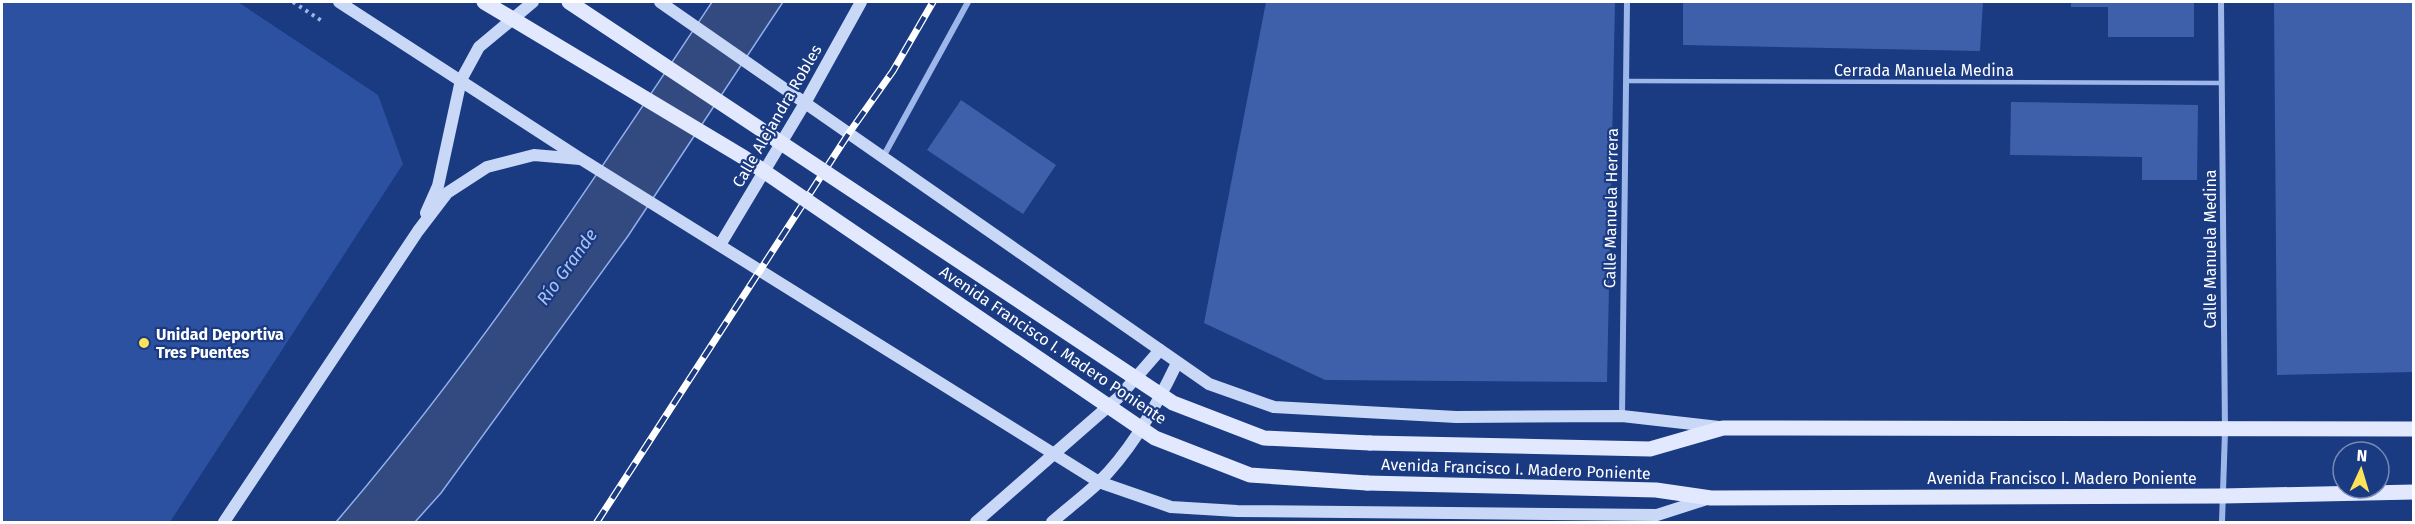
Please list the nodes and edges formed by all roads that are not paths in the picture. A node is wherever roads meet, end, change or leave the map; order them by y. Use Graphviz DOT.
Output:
graph roads {
  1 [pos="339,2"];
  2 [pos="484,2"];
  3 [pos="533,2"];
  4 [pos="569,2"];
  5 [pos="660,2"];
  6 [pos="861,2"];
  7 [pos="968,2"];
  8 [pos="1627,2"];
  9 [pos="2221,2"];
  10 [pos="461,80"];
  11 [pos="1627,81"];
  12 [pos="2222,84"];
  13 [pos="806,103"];
  14 [pos="883,157"];
  15 [pos="581,159"];
  16 [pos="418,231"];
  17 [pos="720,245"];
  18 [pos="1160,350"];
  19 [pos="1177,363"];
  20 [pos="1622,416"];
  21 [pos="1723,428"];
  22 [pos="2414,429"];
  23 [pos="2225,431"];
  24 [pos="1055,454"];
  25 [pos="1099,482"];
  26 [pos="2414,492"];
  27 [pos="2222,496"];
  28 [pos="1711,498"];
  29 [pos="1657,519"];
  30 [pos="224,522"];
  31 [pos="976,522"];
  32 [pos="1052,522"];
  33 [pos="2222,522"];
  1 -- 10 [label="main road"];
  2 -- 28 [label="main road, Avenida Francisco I. Madero Poniente, bridge"];
  3 -- 10 [label="main road"];
  4 -- 21 [label="main road, Avenida Francisco I. Madero Poniente, bridge"];
  5 -- 13 [label="main road, Avenida Francisco I. Madero Poniente"];
  6 -- 13 [label="main road, Calle Alejandra Robles"];
  7 -- 14 [label="street"];
  8 -- 11 [label="street, Calle Manuela Herrera"];
  9 -- 12 [label="street, Calle Manuela Medina"];
  10 -- 15 [label="main road"];
  10 -- 16 [label="main road"];
  11 -- 12 [label="lane, Cerrada Manuela Medina"];
  11 -- 20 [label="street, Calle Manuela Herrera"];
  12 -- 23 [label="street, Calle Manuela Medina"];
  13 -- 14 [label="main road, Avenida Francisco I. Madero Poniente"];
  13 -- 17 [label="main road, Calle Alejandra Robles"];
  14 -- 18 [label="main road, Avenida Francisco I. Madero Poniente"];
  15 -- 16 [label="main road"];
  15 -- 17 [label="main road, Avenida Francisco I. Madero Poniente"];
  16 -- 30 [label="main road"];
  17 -- 24 [label="main road, Avenida Francisco I. Madero Poniente"];
  18 -- 19 [label="main road, Avenida Francisco I. Madero Poniente"];
  18 -- 24 [label="main road"];
  19 -- 20 [label="main road, Avenida Francisco I. Madero Poniente"];
  19 -- 25 [label="main road"];
  20 -- 21 [label="main road, Avenida Francisco I. Madero Poniente"];
  21 -- 23 [label="main road, Avenida Francisco I. Madero Poniente"];
  22 -- 23 [label="main road, Avenida Francisco I. Madero Poniente"];
  23 -- 27 [label="street, Calle Manuela Medina"];
  24 -- 25 [label="main road, Avenida Francisco I. Madero Poniente"];
  24 -- 31 [label="main road"];
  25 -- 29 [label="main road, Avenida Francisco I. Madero Poniente"];
  25 -- 32 [label="main road"];
  26 -- 27 [label="main road, Avenida Francisco I. Madero Poniente"];
  27 -- 28 [label="main road, Avenida Francisco I. Madero Poniente"];
  27 -- 33 [label="street, Calle Manuela Medina"];
  28 -- 29 [label="main road, Avenida Francisco I. Madero Poniente"];
}
